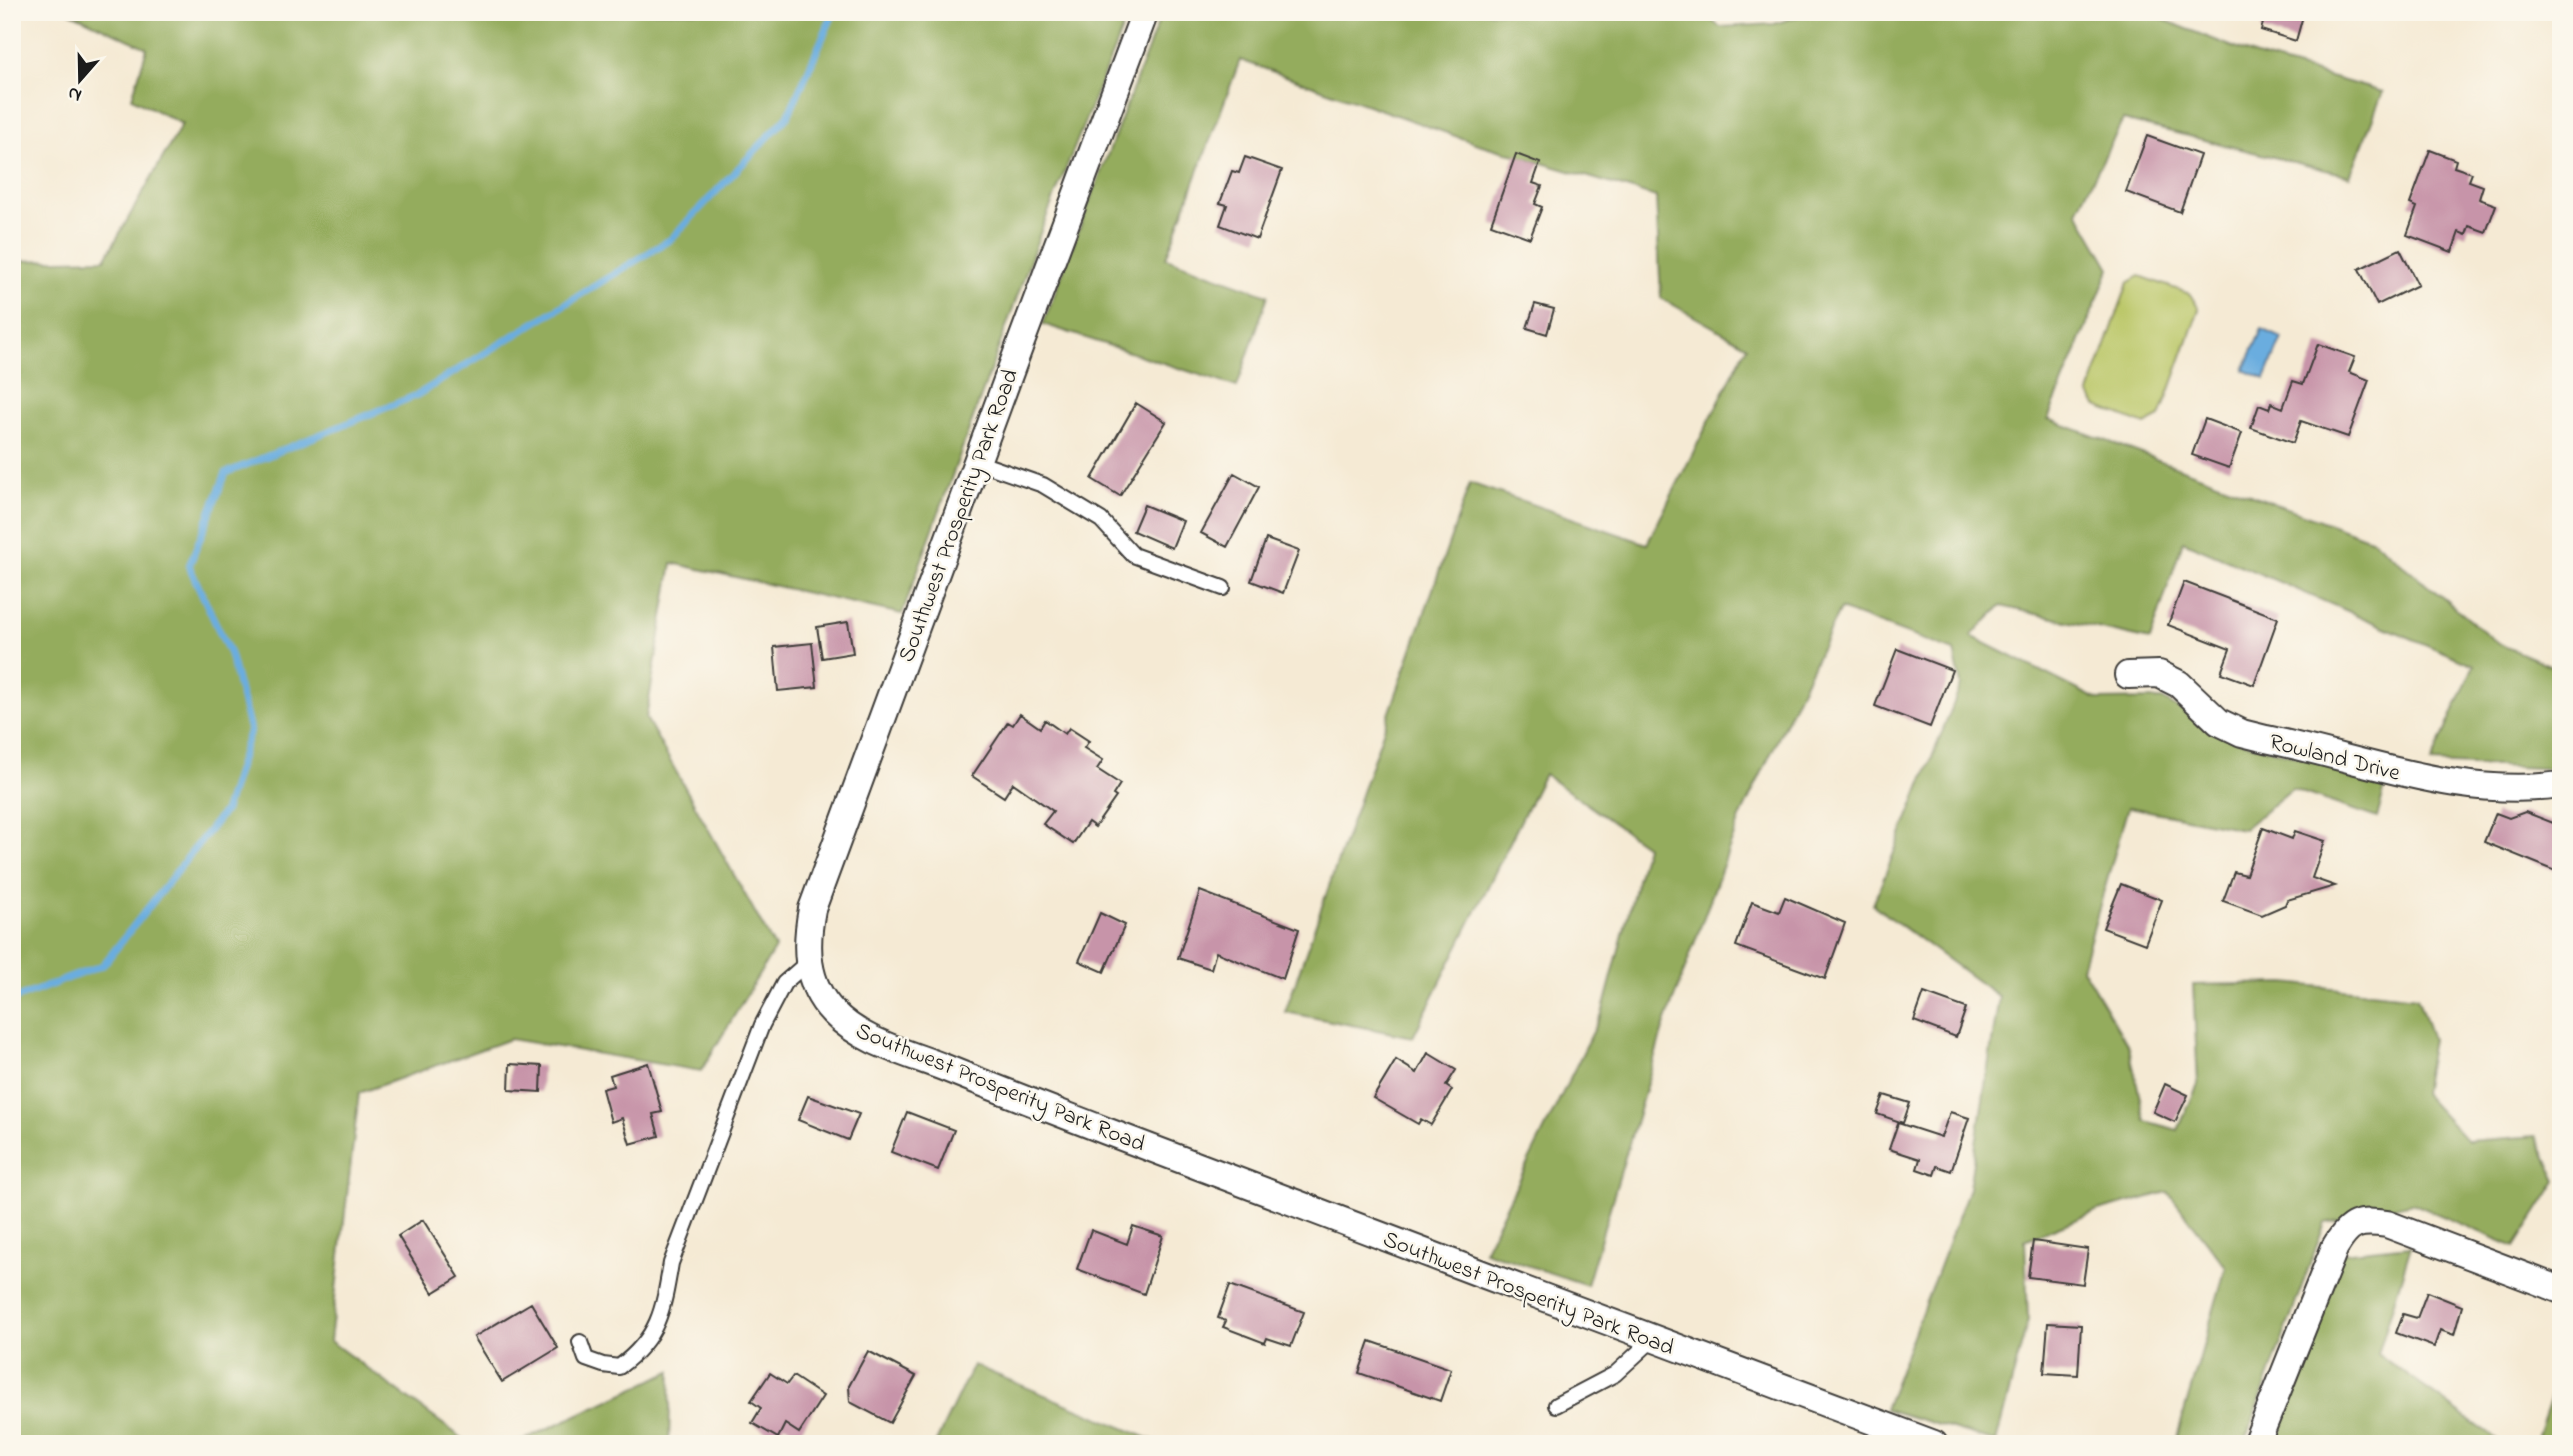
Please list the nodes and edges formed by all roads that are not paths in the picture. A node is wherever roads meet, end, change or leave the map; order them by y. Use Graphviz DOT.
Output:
graph roads {
  1 [pos="1145,12"];
  2 [pos="977,461"];
  3 [pos="1223,588"];
  4 [pos="2128,675"];
  5 [pos="2561,785"];
  6 [pos="808,962"];
  7 [pos="2561,1290"];
  8 [pos="1653,1339"];
  9 [pos="580,1342"];
  10 [pos="1556,1405"];
  11 [pos="1934,1444"];
  12 [pos="2256,1444"];
  1 -- 2 [label="street, Southwest Prosperity Park Road"];
  2 -- 3 [label="lane"];
  2 -- 6 [label="street, Southwest Prosperity Park Road"];
  4 -- 5 [label="street, Rowland Drive"];
  6 -- 8 [label="street, Southwest Prosperity Park Road"];
  6 -- 9 [label="lane"];
  7 -- 12 [label="street"];
  8 -- 10 [label="lane"];
  8 -- 11 [label="street, Southwest Prosperity Park Road"];
}
